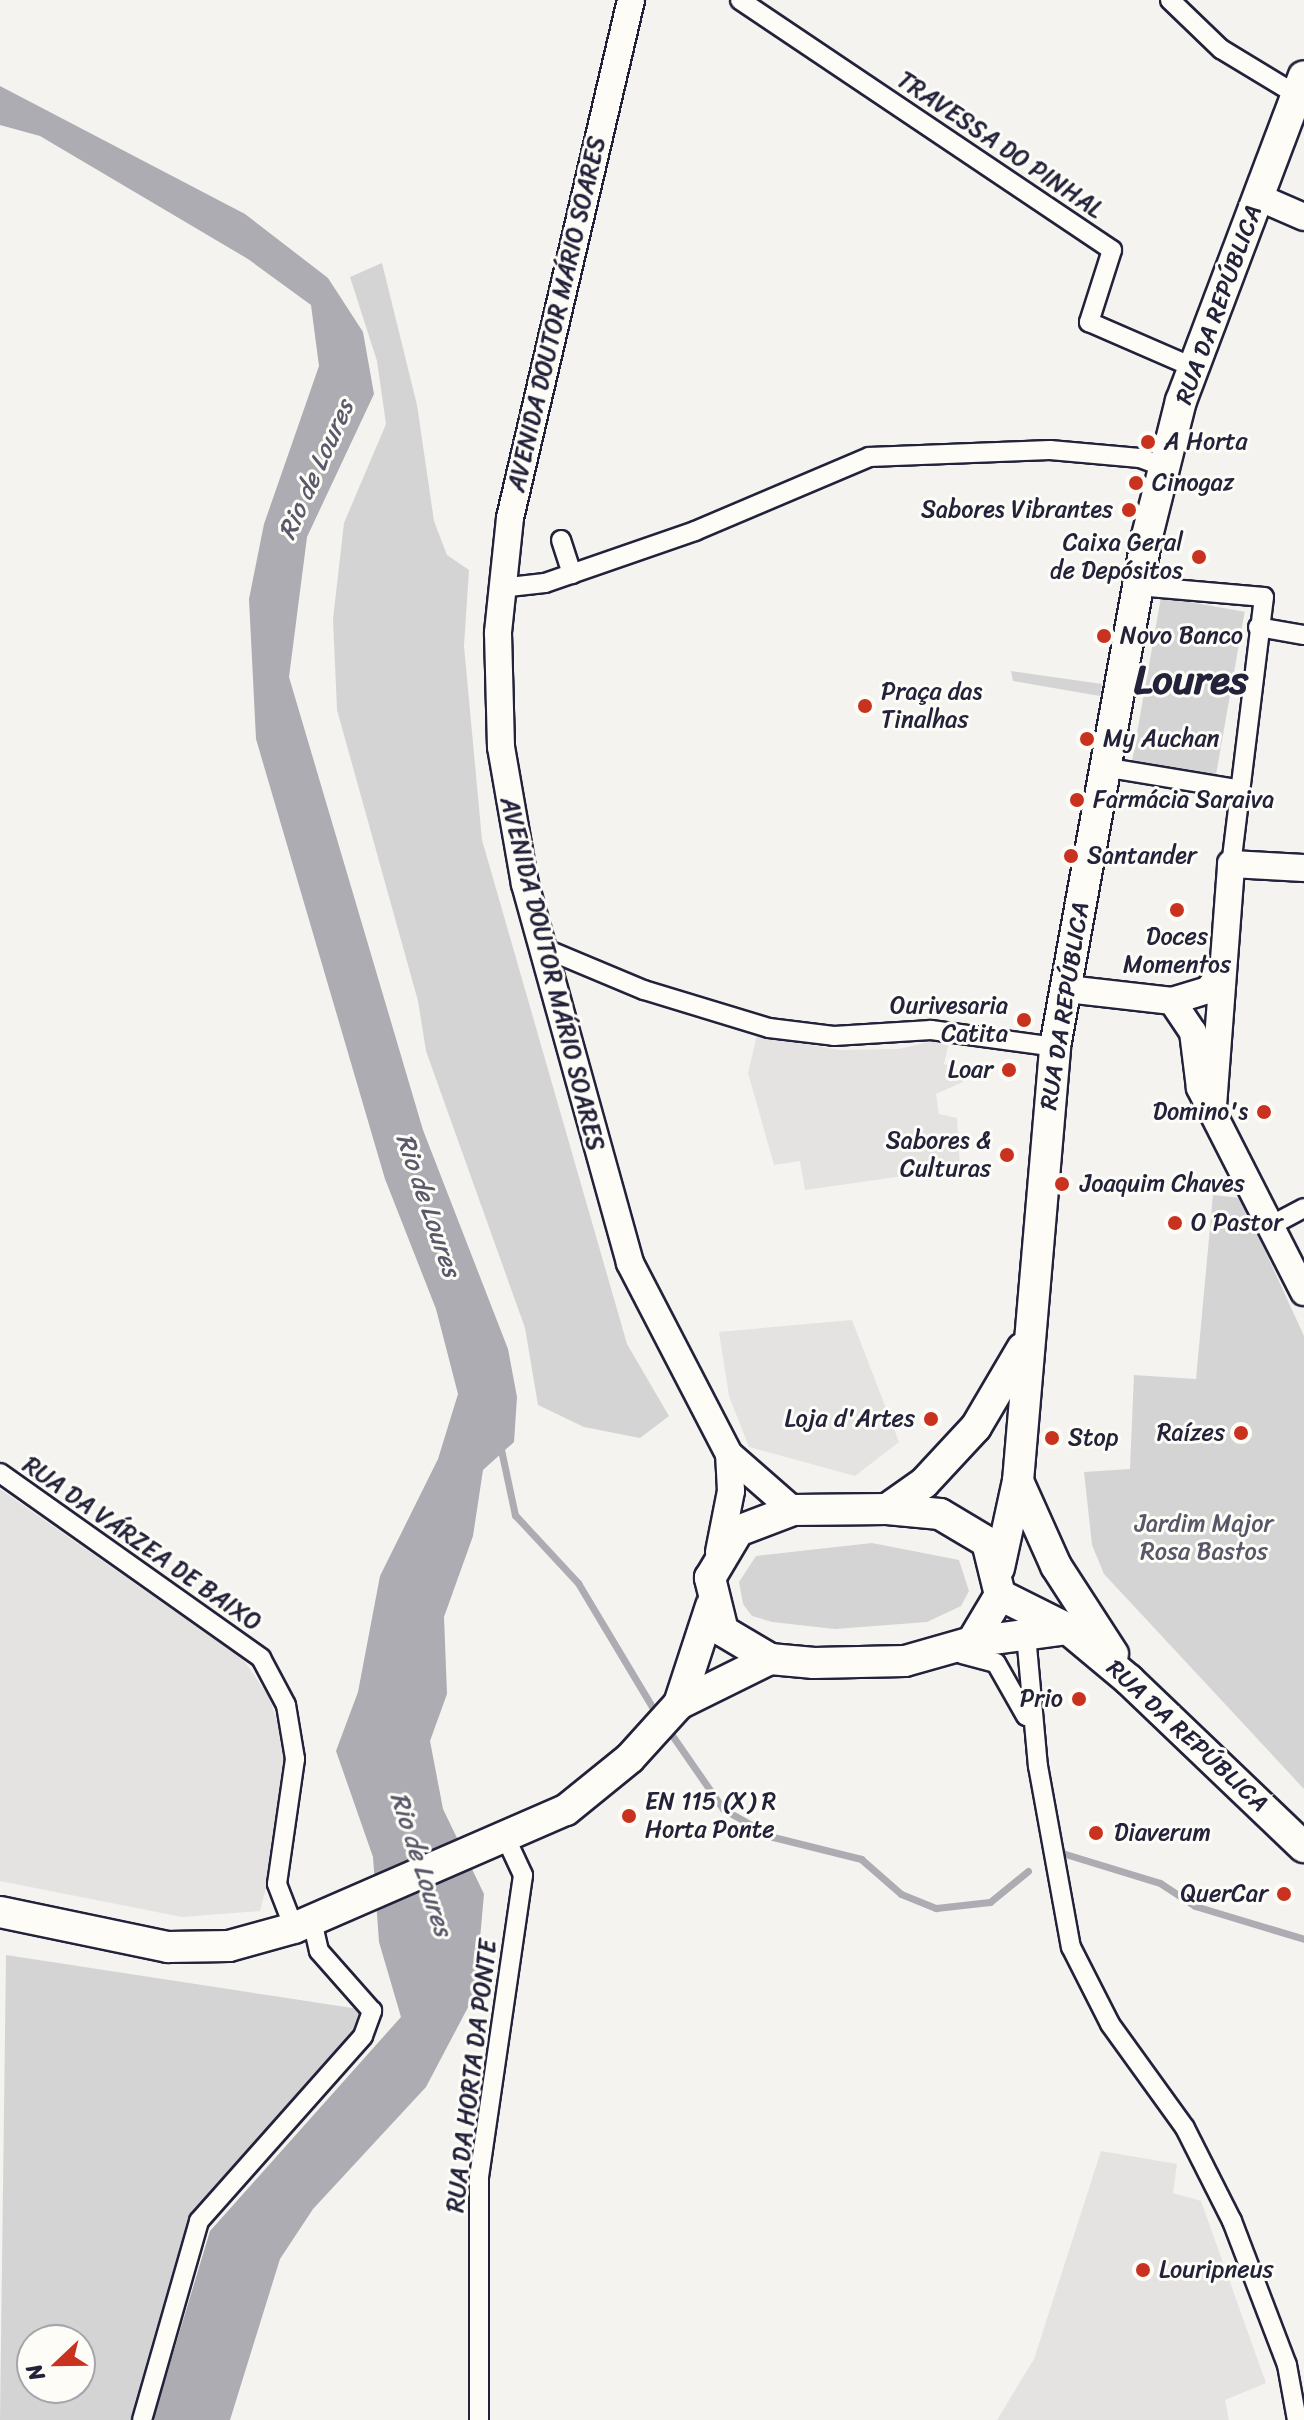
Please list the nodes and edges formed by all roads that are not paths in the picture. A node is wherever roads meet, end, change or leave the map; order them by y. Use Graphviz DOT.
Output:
graph roads {
  1 [pos="631,0"];
  2 [pos="740,0"];
  3 [pos="1170,0"];
  4 [pos="1300,86"];
  5 [pos="1258,197"];
  6 [pos="1304,217"];
  7 [pos="1195,368"];
  8 [pos="1167,468"];
  9 [pos="561,540"];
  10 [pos="572,574"];
  11 [pos="1138,586"];
  12 [pos="500,588"];
  13 [pos="1258,627"];
  14 [pos="1304,635"];
  15 [pos="1104,767"];
  16 [pos="1237,789"];
  17 [pos="1231,864"];
  18 [pos="1304,868"];
  19 [pos="541,947"];
  20 [pos="1221,973"];
  21 [pos="1067,989"];
  22 [pos="1172,1001"];
  23 [pos="1055,1047"];
  24 [pos="1213,1106"];
  25 [pos="1304,1208"];
  26 [pos="1272,1225"];
  27 [pos="1304,1292"];
  28 [pos="1025,1344"];
  29 [pos="729,1454"];
  30 [pos="0,1473"];
  31 [pos="1018,1481"];
  32 [pos="887,1509"];
  33 [pos="793,1510"];
  34 [pos="719,1552"];
  35 [pos="999,1581"];
  36 [pos="711,1606"];
  37 [pos="1068,1629"];
  38 [pos="1026,1635"];
  39 [pos="960,1648"];
  40 [pos="770,1659"];
  41 [pos="1129,1680"];
  42 [pos="679,1704"];
  43 [pos="1034,1734"];
  44 [pos="493,1845"];
  45 [pos="1304,1847"];
  46 [pos="0,1912"];
  47 [pos="303,1924"];
  48 [pos="142,2420"];
  49 [pos="479,2420"];
  50 [pos="1297,2420"];
  1 -- 12 [label="street, AVENIDA DOUTOR MÁRIO SOARES"];
  2 -- 7 [label="street, TRAVESSA DO PINHAL"];
  3 -- 4 [label="street"];
  4 -- 5 [label="main road, RUA DA REPÚBLICA"];
  5 -- 6 [label="street"];
  5 -- 7 [label="main road, RUA DA REPÚBLICA"];
  7 -- 8 [label="main road, RUA DA REPÚBLICA"];
  8 -- 10 [label="street"];
  8 -- 11 [label="main road, RUA DA REPÚBLICA"];
  9 -- 10 [label="street"];
  10 -- 12 [label="street"];
  11 -- 13 [label="street"];
  11 -- 15 [label="main road, RUA DA REPÚBLICA"];
  12 -- 19 [label="street, AVENIDA DOUTOR MÁRIO SOARES"];
  13 -- 14 [label="street"];
  13 -- 16 [label="street"];
  15 -- 16 [label="street"];
  15 -- 21 [label="main road, RUA DA REPÚBLICA"];
  16 -- 17 [label="street"];
  17 -- 18 [label="street"];
  17 -- 20 [label="street"];
  19 -- 23 [label="street"];
  19 -- 29 [label="street, AVENIDA DOUTOR MÁRIO SOARES"];
  20 -- 22 [label="street"];
  20 -- 24 [label="street"];
  21 -- 22 [label="street"];
  21 -- 23 [label="main road, RUA DA REPÚBLICA"];
  22 -- 24 [label="street"];
  23 -- 28 [label="main road, RUA DA REPÚBLICA"];
  24 -- 26 [label="street"];
  25 -- 26 [label="street"];
  26 -- 27 [label="street"];
  28 -- 31 [label="main road, RUA DA REPÚBLICA"];
  28 -- 32 [label="main road, RUA DA REPÚBLICA"];
  29 -- 33 [label="street, AVENIDA DOUTOR MÁRIO SOARES"];
  29 -- 34 [label="street, AVENIDA DOUTOR MÁRIO SOARES"];
  30 -- 47 [label="street, RUA DA VÁRZEA DE BAIXO"];
  31 -- 35 [label="main road, RUA DA REPÚBLICA"];
  31 -- 41 [label="main road"];
  32 -- 33 [label="main road"];
  32 -- 35 [label="main road"];
  33 -- 34 [label="main road"];
  34 -- 36 [label="main road"];
  35 -- 37 [label="main road, RUA DA REPÚBLICA"];
  35 -- 39 [label="main road"];
  36 -- 40 [label="main road"];
  36 -- 42 [label="main road"];
  37 -- 38 [label="main road"];
  37 -- 41 [label="main road, RUA DA REPÚBLICA"];
  38 -- 39 [label="main road"];
  38 -- 43 [label="street"];
  39 -- 40 [label="main road"];
  39 -- 43 [label="street"];
  40 -- 42 [label="main road"];
  41 -- 45 [label="main road, RUA DA REPÚBLICA"];
  42 -- 44 [label="main road"];
  43 -- 50 [label="street"];
  44 -- 47 [label="main road"];
  44 -- 49 [label="street, RUA DA HORTA DA PONTE"];
  46 -- 47 [label="main road"];
  47 -- 48 [label="street, RUA DA VÁRZEA DE BAIXO"];
}
